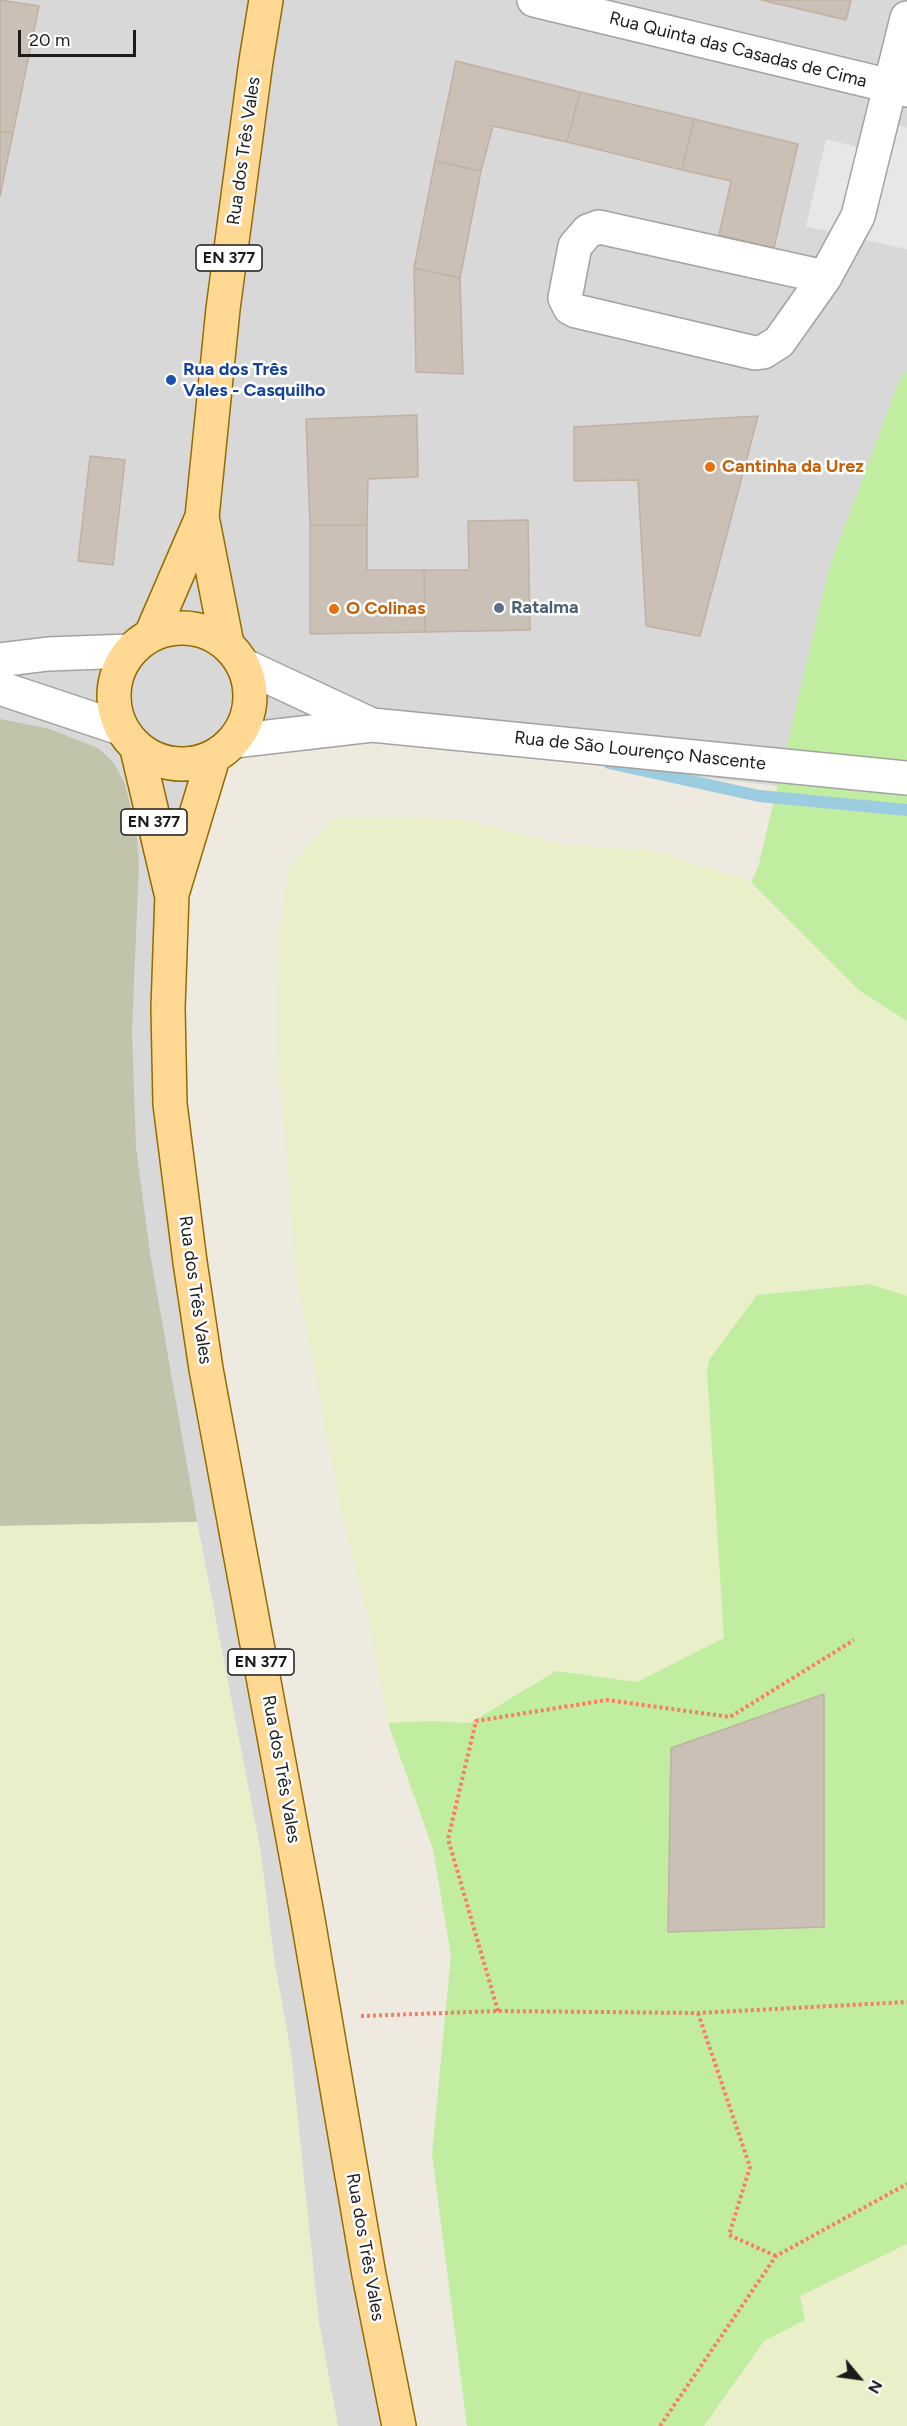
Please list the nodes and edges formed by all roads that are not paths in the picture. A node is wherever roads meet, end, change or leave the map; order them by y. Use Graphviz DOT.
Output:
graph roads {
  1 [pos="266,0"];
  2 [pos="534,0"];
  3 [pos="907,18"];
  4 [pos="898,88"];
  5 [pos="825,277"];
  6 [pos="202,517"];
  7 [pos="140,643"];
  8 [pos="235,654"];
  9 [pos="0,660"];
  10 [pos="0,688"];
  11 [pos="372,724"];
  12 [pos="129,738"];
  13 [pos="223,750"];
  14 [pos="907,778"];
  15 [pos="172,894"];
  16 [pos="399,2426"];
  1 -- 6 [label="main road, Rua dos Três Vales / EN 377"];
  2 -- 4 [label="street, Rua Quinta das Casadas de Cima"];
  3 -- 4 [label="street"];
  4 -- 5 [label="street"];
  5 -- 5 [label="street"];
  6 -- 7 [label="main road, Rua dos Três Vales / EN 377"];
  6 -- 8 [label="main road, Rua dos Três Vales / EN 377"];
  7 -- 8 [label="main road"];
  7 -- 9 [label="street"];
  7 -- 12 [label="main road, Rua dos Três Vales / EN 377"];
  8 -- 11 [label="street, Rua de São Lourenço Nascente"];
  8 -- 13 [label="main road, Rua dos Três Vales / EN 377"];
  10 -- 12 [label="street"];
  11 -- 13 [label="street, Rua de São Lourenço Nascente"];
  11 -- 14 [label="street, Rua de São Lourenço Nascente"];
  12 -- 13 [label="main road"];
  12 -- 15 [label="main road, Rua dos Três Vales / EN 377"];
  13 -- 15 [label="main road, Rua dos Três Vales / EN 377"];
  15 -- 16 [label="main road, Rua dos Três Vales / EN 377"];
}
